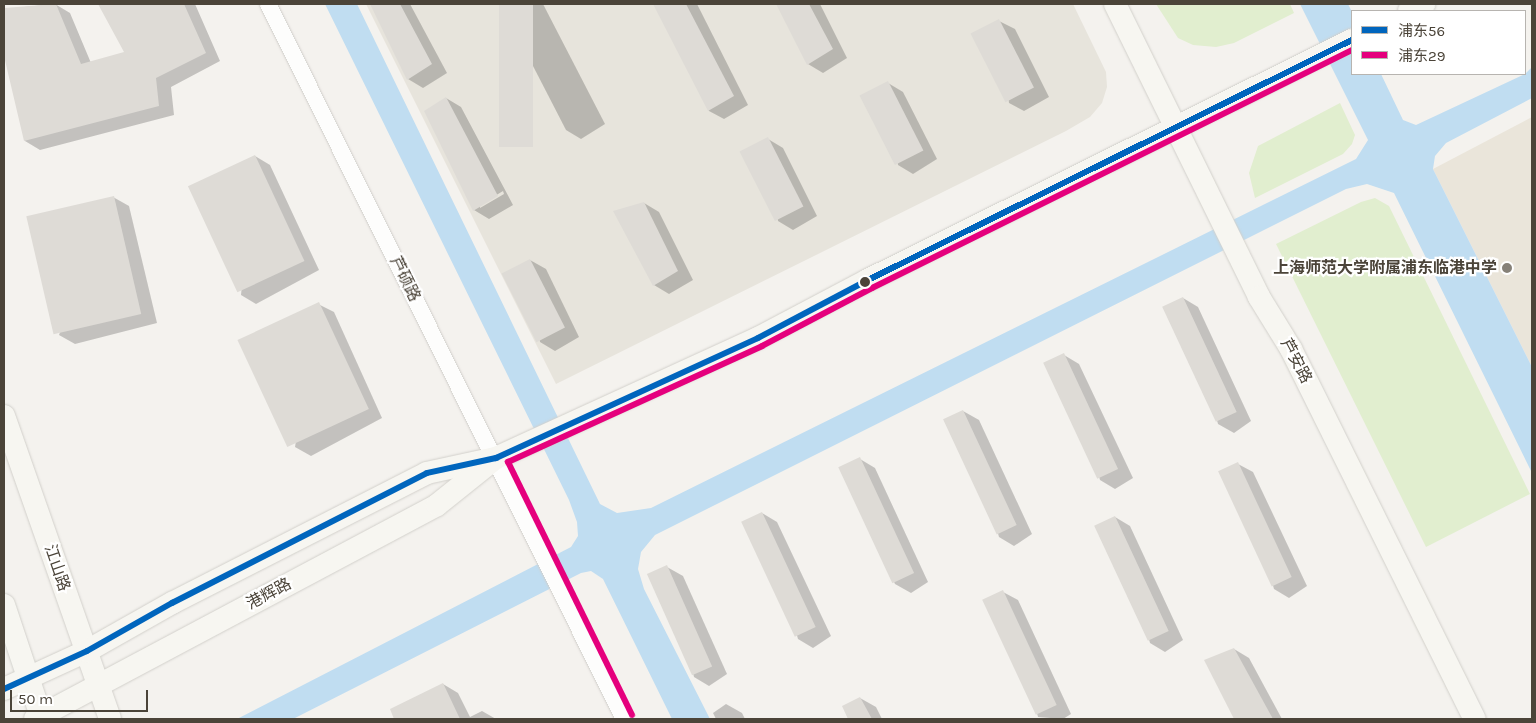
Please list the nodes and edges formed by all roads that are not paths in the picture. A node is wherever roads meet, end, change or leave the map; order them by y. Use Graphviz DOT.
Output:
graph roads {
  1 [pos="268,4"];
  2 [pos="1115,4"];
  3 [pos="1424,4"];
  4 [pos="1411,10"];
  5 [pos="1351,40"];
  6 [pos="1175,129"];
  7 [pos="4,416"];
  8 [pos="496,458"];
  9 [pos="4,605"];
  10 [pos="87,652"];
  11 [pos="28,677"];
  12 [pos="99,686"];
  13 [pos="4,689"];
  14 [pos="39,718"];
  15 [pos="110,719"];
  16 [pos="624,719"];
  17 [pos="1475,719"];
  1 -- 8 [label="street, 芦硕路"];
  2 -- 6 [label="main road, 芦安路"];
  3 -- 4 [label="main road"];
  5 -- 6 [label="main road, 港辉路"];
  6 -- 8 [label="main road, 港辉路"];
  6 -- 17 [label="main road, 芦安路"];
  7 -- 10 [label="main road, 江山路"];
  8 -- 10 [label="main road, 港辉路"];
  8 -- 12 [label="main road, 港辉路"];
  8 -- 16 [label="street, 芦硕路"];
  9 -- 11 [label="main road"];
  10 -- 11 [label="main road, 港辉路"];
  10 -- 12 [label="main road, 江山路"];
  11 -- 13 [label="main road, 港辉路"];
  11 -- 14 [label="main road"];
  12 -- 14 [label="main road, 港辉路"];
  12 -- 15 [label="main road, 江山路"];
}
